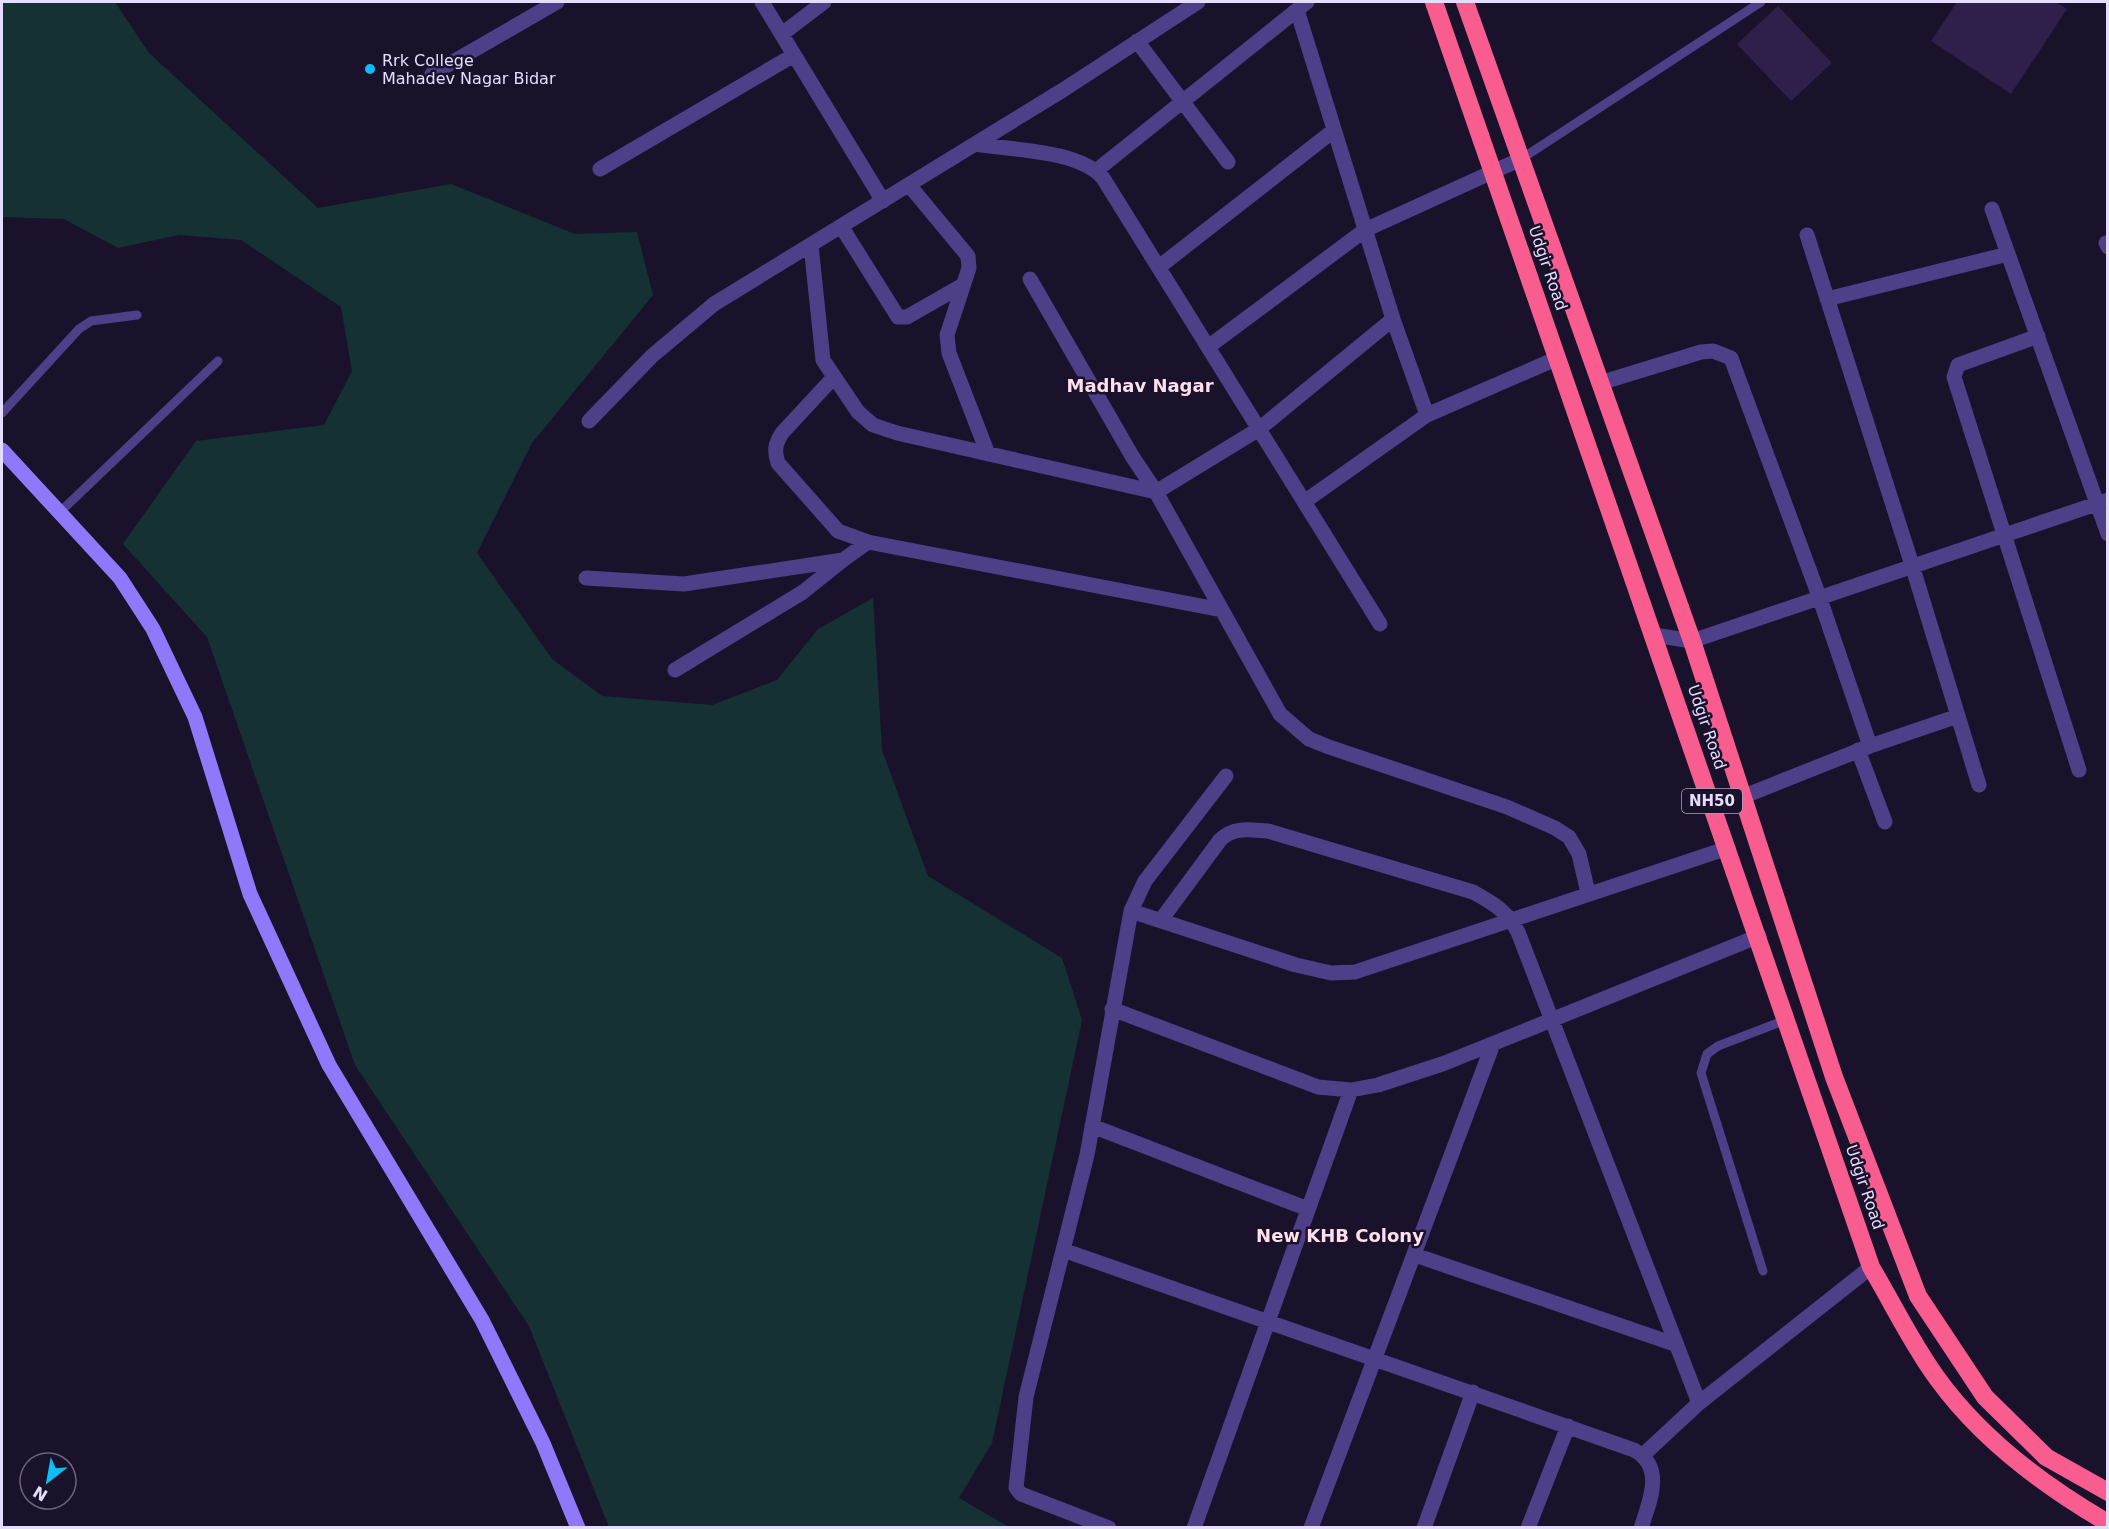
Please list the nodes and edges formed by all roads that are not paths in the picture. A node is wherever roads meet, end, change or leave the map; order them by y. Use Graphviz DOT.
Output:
graph roads {
  1 [pos="557,2"];
  2 [pos="762,2"];
  3 [pos="825,2"];
  4 [pos="1198,2"];
  5 [pos="1434,2"];
  6 [pos="1465,2"];
  7 [pos="1761,2"];
  8 [pos="1302,6"];
  9 [pos="782,34"];
  10 [pos="1137,41"];
  11 [pos="794,55"];
  12 [pos="432,74"];
  13 [pos="1181,100"];
  14 [pos="1333,130"];
  15 [pos="975,144"];
  16 [pos="1521,159"];
  17 [pos="1228,162"];
  18 [pos="600,169"];
  19 [pos="1097,170"];
  20 [pos="1495,173"];
  21 [pos="909,185"];
  22 [pos="883,201"];
  23 [pos="1992,209"];
  24 [pos="841,226"];
  25 [pos="1365,230"];
  26 [pos="1807,235"];
  27 [pos="812,245"];
  28 [pos="2008,254"];
  29 [pos="1159,267"];
  30 [pos="1030,279"];
  31 [pos="963,285"];
  32 [pos="1827,299"];
  33 [pos="137,315"];
  34 [pos="1393,319"];
  35 [pos="2038,336"];
  36 [pos="1208,347"];
  37 [pos="1558,358"];
  38 [pos="218,361"];
  39 [pos="834,377"];
  40 [pos="1600,383"];
  41 [pos="2,413"];
  42 [pos="1427,415"];
  43 [pos="589,421"];
  44 [pos="1259,429"];
  45 [pos="2,450"];
  46 [pos="988,454"];
  47 [pos="1156,492"];
  48 [pos="1304,502"];
  49 [pos="2102,502"];
  50 [pos="60,512"];
  51 [pos="2108,534"];
  52 [pos="2004,535"];
  53 [pos="868,542"];
  54 [pos="843,560"];
  55 [pos="1912,565"];
  56 [pos="586,578"];
  57 [pos="1819,596"];
  58 [pos="1222,610"];
  59 [pos="1380,624"];
  60 [pos="1654,635"];
  61 [pos="1692,641"];
  62 [pos="675,669"];
  63 [pos="1958,716"];
  64 [pos="1864,748"];
  65 [pos="2079,770"];
  66 [pos="1226,776"];
  67 [pos="1979,784"];
  68 [pos="1742,797"];
  69 [pos="1885,822"];
  70 [pos="1728,848"];
  71 [pos="1588,893"];
  72 [pos="1131,911"];
  73 [pos="1511,918"];
  74 [pos="1161,921"];
  75 [pos="1759,936"];
  76 [pos="1112,1009"];
  77 [pos="1551,1020"];
  78 [pos="1788,1020"];
  79 [pos="1493,1044"];
  80 [pos="1351,1090"];
  81 [pos="1092,1126"];
  82 [pos="1308,1209"];
  83 [pos="1063,1250"];
  84 [pos="1415,1255"];
  85 [pos="1871,1268"];
  86 [pos="1763,1270"];
  87 [pos="1268,1320"];
  88 [pos="1677,1345"];
  89 [pos="1376,1358"];
  90 [pos="1473,1392"];
  91 [pos="1699,1403"];
  92 [pos="1568,1426"];
  93 [pos="1643,1455"];
  94 [pos="2108,1492"];
  95 [pos="2108,1523"];
  96 [pos="578,1527"];
  97 [pos="1109,1527"];
  98 [pos="1194,1527"];
  99 [pos="1311,1527"];
  100 [pos="1424,1527"];
  101 [pos="1528,1527"];
  102 [pos="1641,1527"];
  1 -- 12 [label="street"];
  2 -- 9 [label="street"];
  3 -- 9 [label="street"];
  4 -- 10 [label="street"];
  5 -- 20 [label="highway, Udgir Road / NH50"];
  6 -- 16 [label="highway, Udgir Road / NH50"];
  7 -- 16 [label="lane"];
  8 -- 13 [label="street"];
  8 -- 14 [label="street"];
  9 -- 11 [label="street"];
  10 -- 13 [label="street"];
  10 -- 15 [label="street"];
  11 -- 18 [label="street"];
  11 -- 22 [label="street"];
  13 -- 17 [label="street"];
  13 -- 19 [label="street"];
  14 -- 25 [label="street"];
  14 -- 29 [label="street"];
  15 -- 19 [label="street"];
  15 -- 21 [label="street"];
  16 -- 20 [label="street"];
  16 -- 40 [label="highway, Udgir Road / NH50"];
  19 -- 29 [label="street"];
  20 -- 25 [label="street"];
  20 -- 37 [label="highway, Udgir Road / NH50"];
  21 -- 22 [label="street"];
  21 -- 31 [label="street"];
  22 -- 24 [label="street"];
  23 -- 28 [label="street"];
  24 -- 27 [label="street"];
  24 -- 31 [label="street"];
  25 -- 34 [label="street"];
  25 -- 36 [label="street"];
  26 -- 32 [label="street"];
  27 -- 39 [label="street"];
  27 -- 43 [label="street"];
  28 -- 32 [label="street"];
  28 -- 35 [label="street"];
  29 -- 36 [label="street"];
  30 -- 47 [label="street"];
  31 -- 46 [label="street"];
  32 -- 55 [label="street"];
  33 -- 41 [label="lane"];
  34 -- 42 [label="street"];
  34 -- 44 [label="street"];
  35 -- 49 [label="street"];
  35 -- 52 [label="street"];
  36 -- 44 [label="street"];
  37 -- 42 [label="street"];
  37 -- 60 [label="highway, Udgir Road / NH50"];
  38 -- 50 [label="lane"];
  39 -- 46 [label="street"];
  39 -- 53 [label="street"];
  40 -- 57 [label="street"];
  40 -- 61 [label="highway, Udgir Road / NH50"];
  42 -- 48 [label="street"];
  44 -- 47 [label="street"];
  44 -- 48 [label="street"];
  45 -- 50 [label="main road"];
  46 -- 47 [label="street"];
  47 -- 58 [label="street"];
  48 -- 59 [label="street"];
  49 -- 51 [label="street"];
  49 -- 52 [label="street"];
  50 -- 96 [label="main road"];
  52 -- 55 [label="street"];
  52 -- 65 [label="street"];
  53 -- 54 [label="street"];
  53 -- 58 [label="street"];
  54 -- 56 [label="street"];
  54 -- 62 [label="street"];
  55 -- 57 [label="street"];
  55 -- 63 [label="street"];
  57 -- 61 [label="street"];
  57 -- 64 [label="street"];
  58 -- 71 [label="street"];
  60 -- 61 [label="street"];
  60 -- 70 [label="highway, Udgir Road / NH50"];
  61 -- 68 [label="highway, Udgir Road / NH50"];
  63 -- 64 [label="street"];
  63 -- 67 [label="street"];
  64 -- 68 [label="street"];
  64 -- 69 [label="street"];
  66 -- 72 [label="street"];
  68 -- 94 [label="highway, Udgir Road / NH50"];
  70 -- 71 [label="street"];
  70 -- 75 [label="highway, Udgir Road / NH50"];
  71 -- 73 [label="street"];
  72 -- 74 [label="street"];
  72 -- 76 [label="street"];
  73 -- 74 [label="street"];
  73 -- 74 [label="street"];
  73 -- 77 [label="street"];
  75 -- 77 [label="street"];
  75 -- 78 [label="highway, Udgir Road / NH50"];
  76 -- 80 [label="street"];
  76 -- 81 [label="street"];
  77 -- 79 [label="street"];
  77 -- 88 [label="street"];
  78 -- 85 [label="highway, Udgir Road / NH50"];
  78 -- 86 [label="lane"];
  79 -- 80 [label="street"];
  79 -- 84 [label="street"];
  80 -- 82 [label="street"];
  81 -- 82 [label="street"];
  81 -- 83 [label="street"];
  82 -- 87 [label="street"];
  83 -- 87 [label="street"];
  83 -- 97 [label="street"];
  84 -- 88 [label="street"];
  84 -- 89 [label="street"];
  85 -- 91 [label="street"];
  85 -- 95 [label="highway, Udgir Road / NH50"];
  87 -- 89 [label="street"];
  87 -- 98 [label="street"];
  88 -- 91 [label="street"];
  89 -- 90 [label="street"];
  89 -- 99 [label="street"];
  90 -- 92 [label="street"];
  90 -- 100 [label="street"];
  91 -- 93 [label="street"];
  92 -- 93 [label="street"];
  92 -- 101 [label="street"];
  93 -- 102 [label="street"];
}
